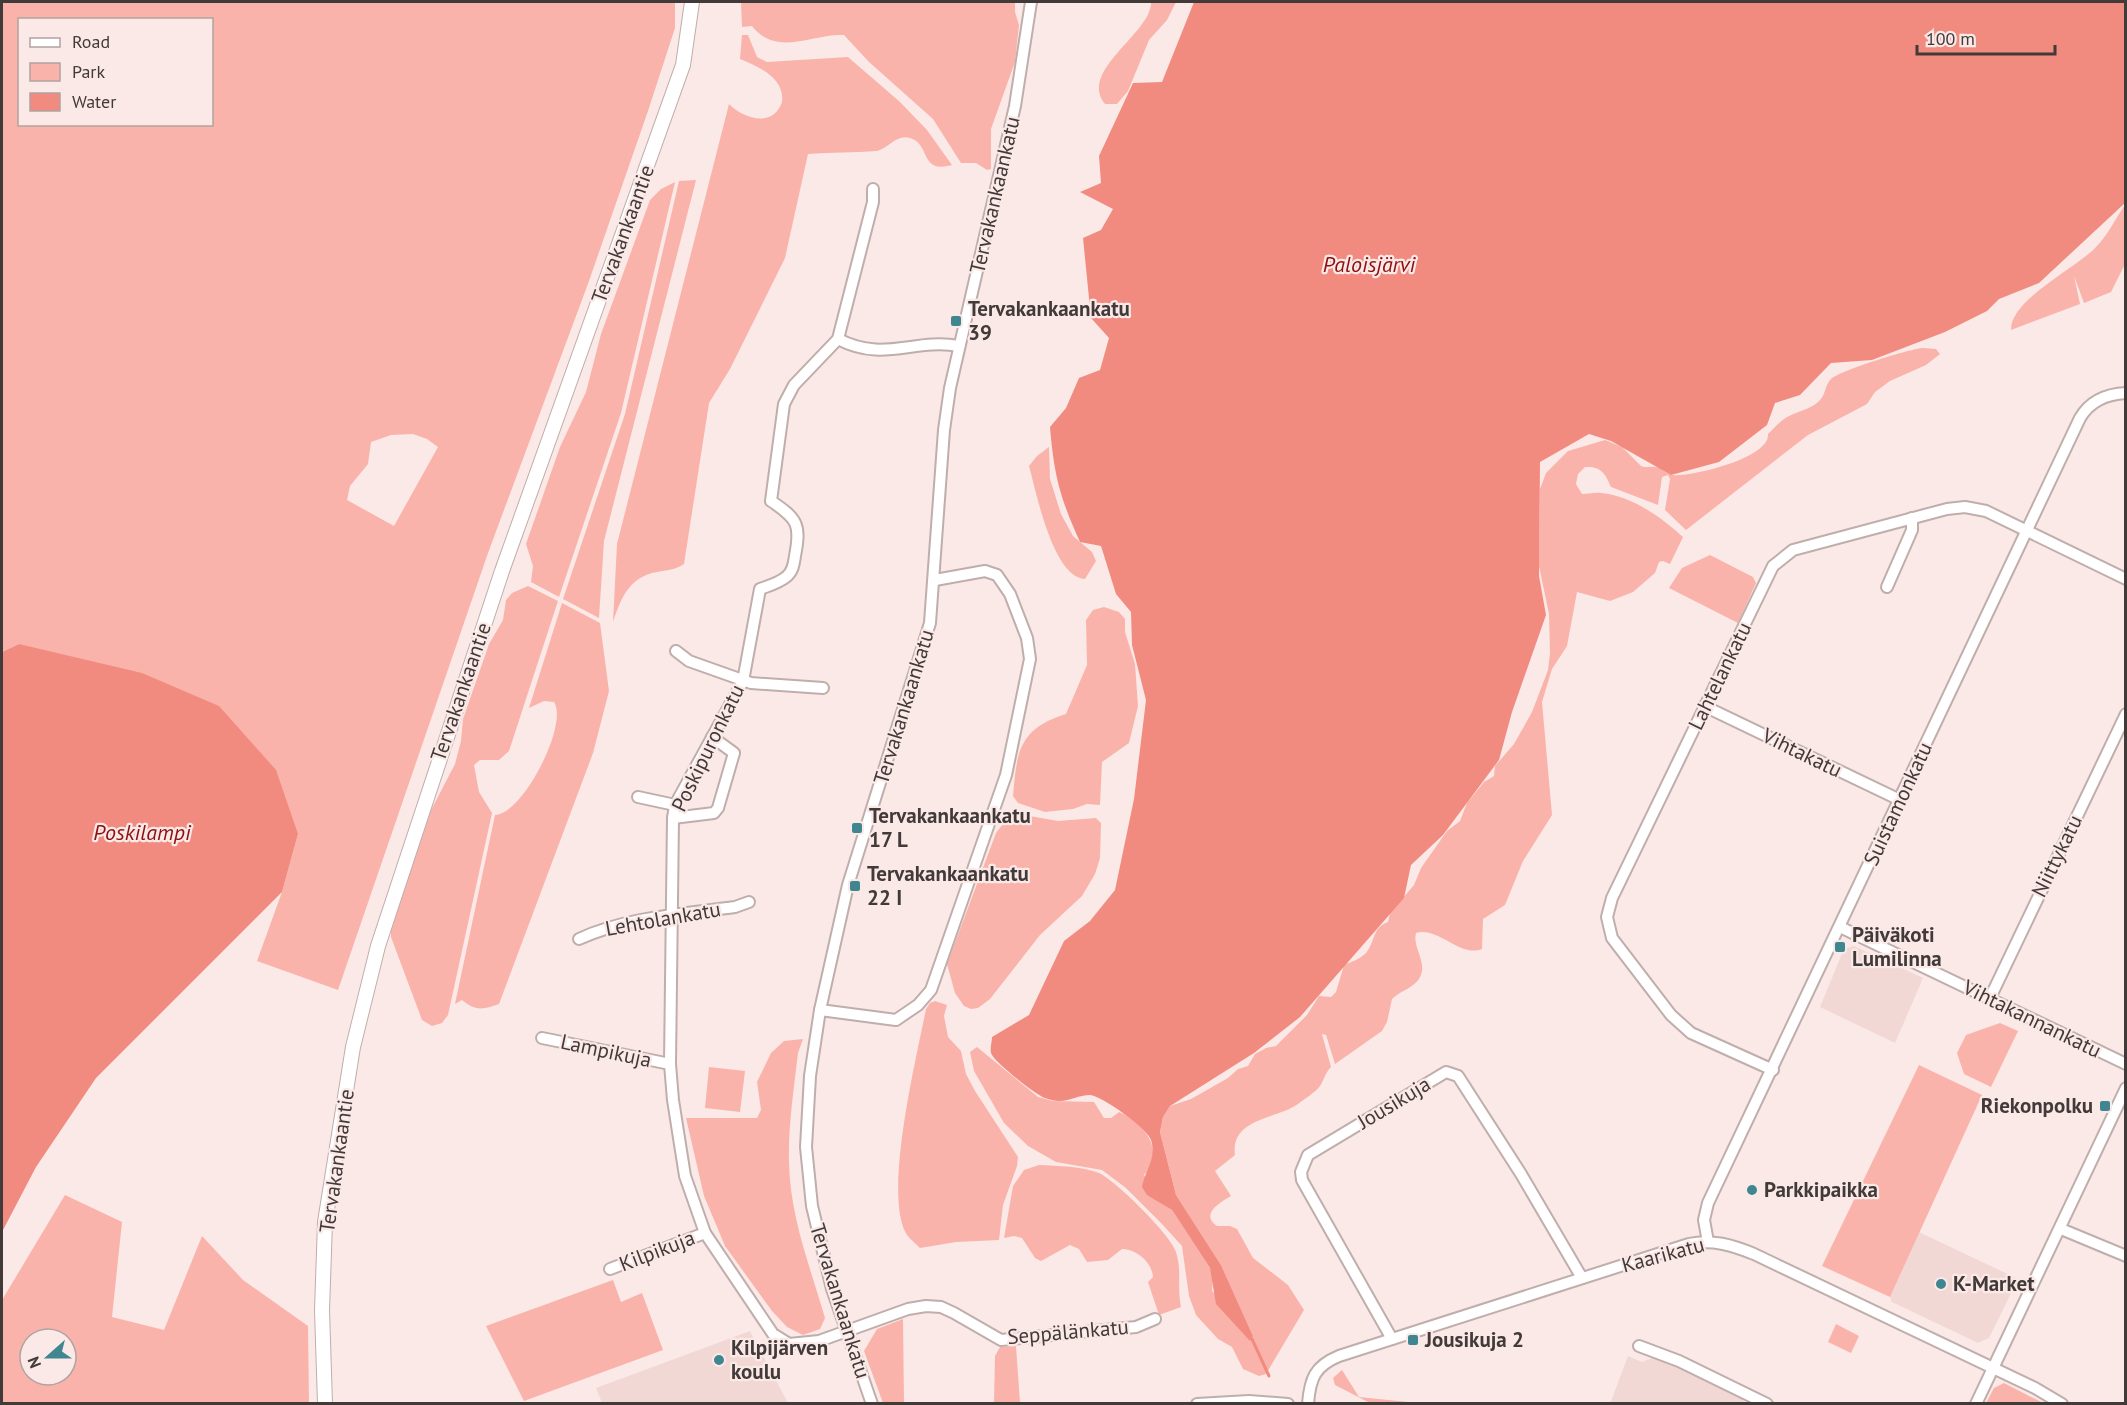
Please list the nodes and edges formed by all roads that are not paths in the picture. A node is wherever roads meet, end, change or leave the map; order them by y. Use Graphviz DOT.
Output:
graph roads {
  1 [pos="692,2"];
  2 [pos="1031,2"];
  3 [pos="873,189"];
  4 [pos="838,339"];
  5 [pos="959,346"];
  6 [pos="2126,393"];
  7 [pos="1912,518"];
  8 [pos="2028,531"];
  9 [pos="2126,579"];
  10 [pos="935,580"];
  11 [pos="1887,587"];
  12 [pos="675,651"];
  13 [pos="743,681"];
  14 [pos="824,688"];
  15 [pos="1704,706"];
  16 [pos="2126,714"];
  17 [pos="712,738"];
  18 [pos="638,796"];
  19 [pos="1900,800"];
  20 [pos="675,805"];
  21 [pos="673,818"];
  22 [pos="748,902"];
  23 [pos="671,916"];
  24 [pos="1840,927"];
  25 [pos="579,939"];
  26 [pos="1990,998"];
  27 [pos="820,1010"];
  28 [pos="542,1038"];
  29 [pos="670,1064"];
  30 [pos="2126,1064"];
  31 [pos="1773,1070"];
  32 [pos="2126,1088"];
  33 [pos="2061,1229"];
  34 [pos="705,1233"];
  35 [pos="1708,1242"];
  36 [pos="2126,1256"];
  37 [pos="610,1269"];
  38 [pos="1582,1278"];
  39 [pos="1155,1319"];
  40 [pos="848,1332"];
  41 [pos="1392,1339"];
  42 [pos="1639,1346"];
  43 [pos="1993,1368"];
  44 [pos="325,1404"];
  45 [pos="872,1404"];
  46 [pos="1197,1404"];
  47 [pos="1288,1404"];
  48 [pos="1308,1404"];
  49 [pos="1767,1404"];
  50 [pos="1976,1404"];
  51 [pos="2062,1404"];
  1 -- 44 [label="street, Tervakankaantie"];
  2 -- 5 [label="street, Tervakankaankatu"];
  3 -- 4 [label="street, Poskipuronkatu"];
  4 -- 5 [label="street"];
  4 -- 13 [label="street, Poskipuronkatu"];
  5 -- 10 [label="street, Tervakankaankatu"];
  6 -- 8 [label="street, Suistamonkatu"];
  7 -- 8 [label="street, Lahtelankatu"];
  7 -- 11 [label="street"];
  7 -- 15 [label="street, Lahtelankatu"];
  8 -- 9 [label="street, Lahtelankatu"];
  8 -- 19 [label="street, Suistamonkatu"];
  10 -- 27 [label="street, Tervakankaankatu"];
  10 -- 27 [label="street"];
  12 -- 13 [label="street"];
  13 -- 14 [label="street"];
  13 -- 17 [label="street, Poskipuronkatu"];
  15 -- 19 [label="street, Vihtakatu"];
  15 -- 31 [label="street, Lahtelankatu"];
  16 -- 26 [label="street, Niittykatu"];
  17 -- 20 [label="street, Poskipuronkatu"];
  17 -- 21 [label="street"];
  18 -- 20 [label="street"];
  19 -- 24 [label="street, Suistamonkatu"];
  20 -- 21 [label="street, Poskipuronkatu"];
  21 -- 23 [label="street, Poskipuronkatu"];
  22 -- 23 [label="street, Lehtolankatu"];
  23 -- 25 [label="street, Lehtolankatu"];
  23 -- 29 [label="street, Poskipuronkatu"];
  24 -- 26 [label="street, Vihtakannankatu"];
  24 -- 31 [label="street, Suistamonkatu"];
  26 -- 30 [label="street, Vihtakannankatu"];
  27 -- 40 [label="street, Tervakankaankatu"];
  28 -- 29 [label="street, Lampikuja"];
  29 -- 34 [label="street, Poskipuronkatu"];
  31 -- 35 [label="street, Suistamonkatu"];
  32 -- 33 [label="street"];
  33 -- 36 [label="street"];
  33 -- 43 [label="street"];
  34 -- 37 [label="street, Kilpikuja"];
  34 -- 40 [label="street, Poskipuronkatu"];
  35 -- 38 [label="street, Kaarikatu"];
  35 -- 43 [label="street, Kaarikatu"];
  38 -- 41 [label="street, Kaarikatu"];
  38 -- 41 [label="street, Jousikuja"];
  39 -- 40 [label="street, Seppälänkatu"];
  40 -- 45 [label="street, Tervakankaankatu"];
  41 -- 48 [label="street, Kaarikatu"];
  42 -- 49 [label="street"];
  43 -- 50 [label="street"];
  43 -- 51 [label="street, Kaarikatu"];
  46 -- 47 [label="street"];
}
